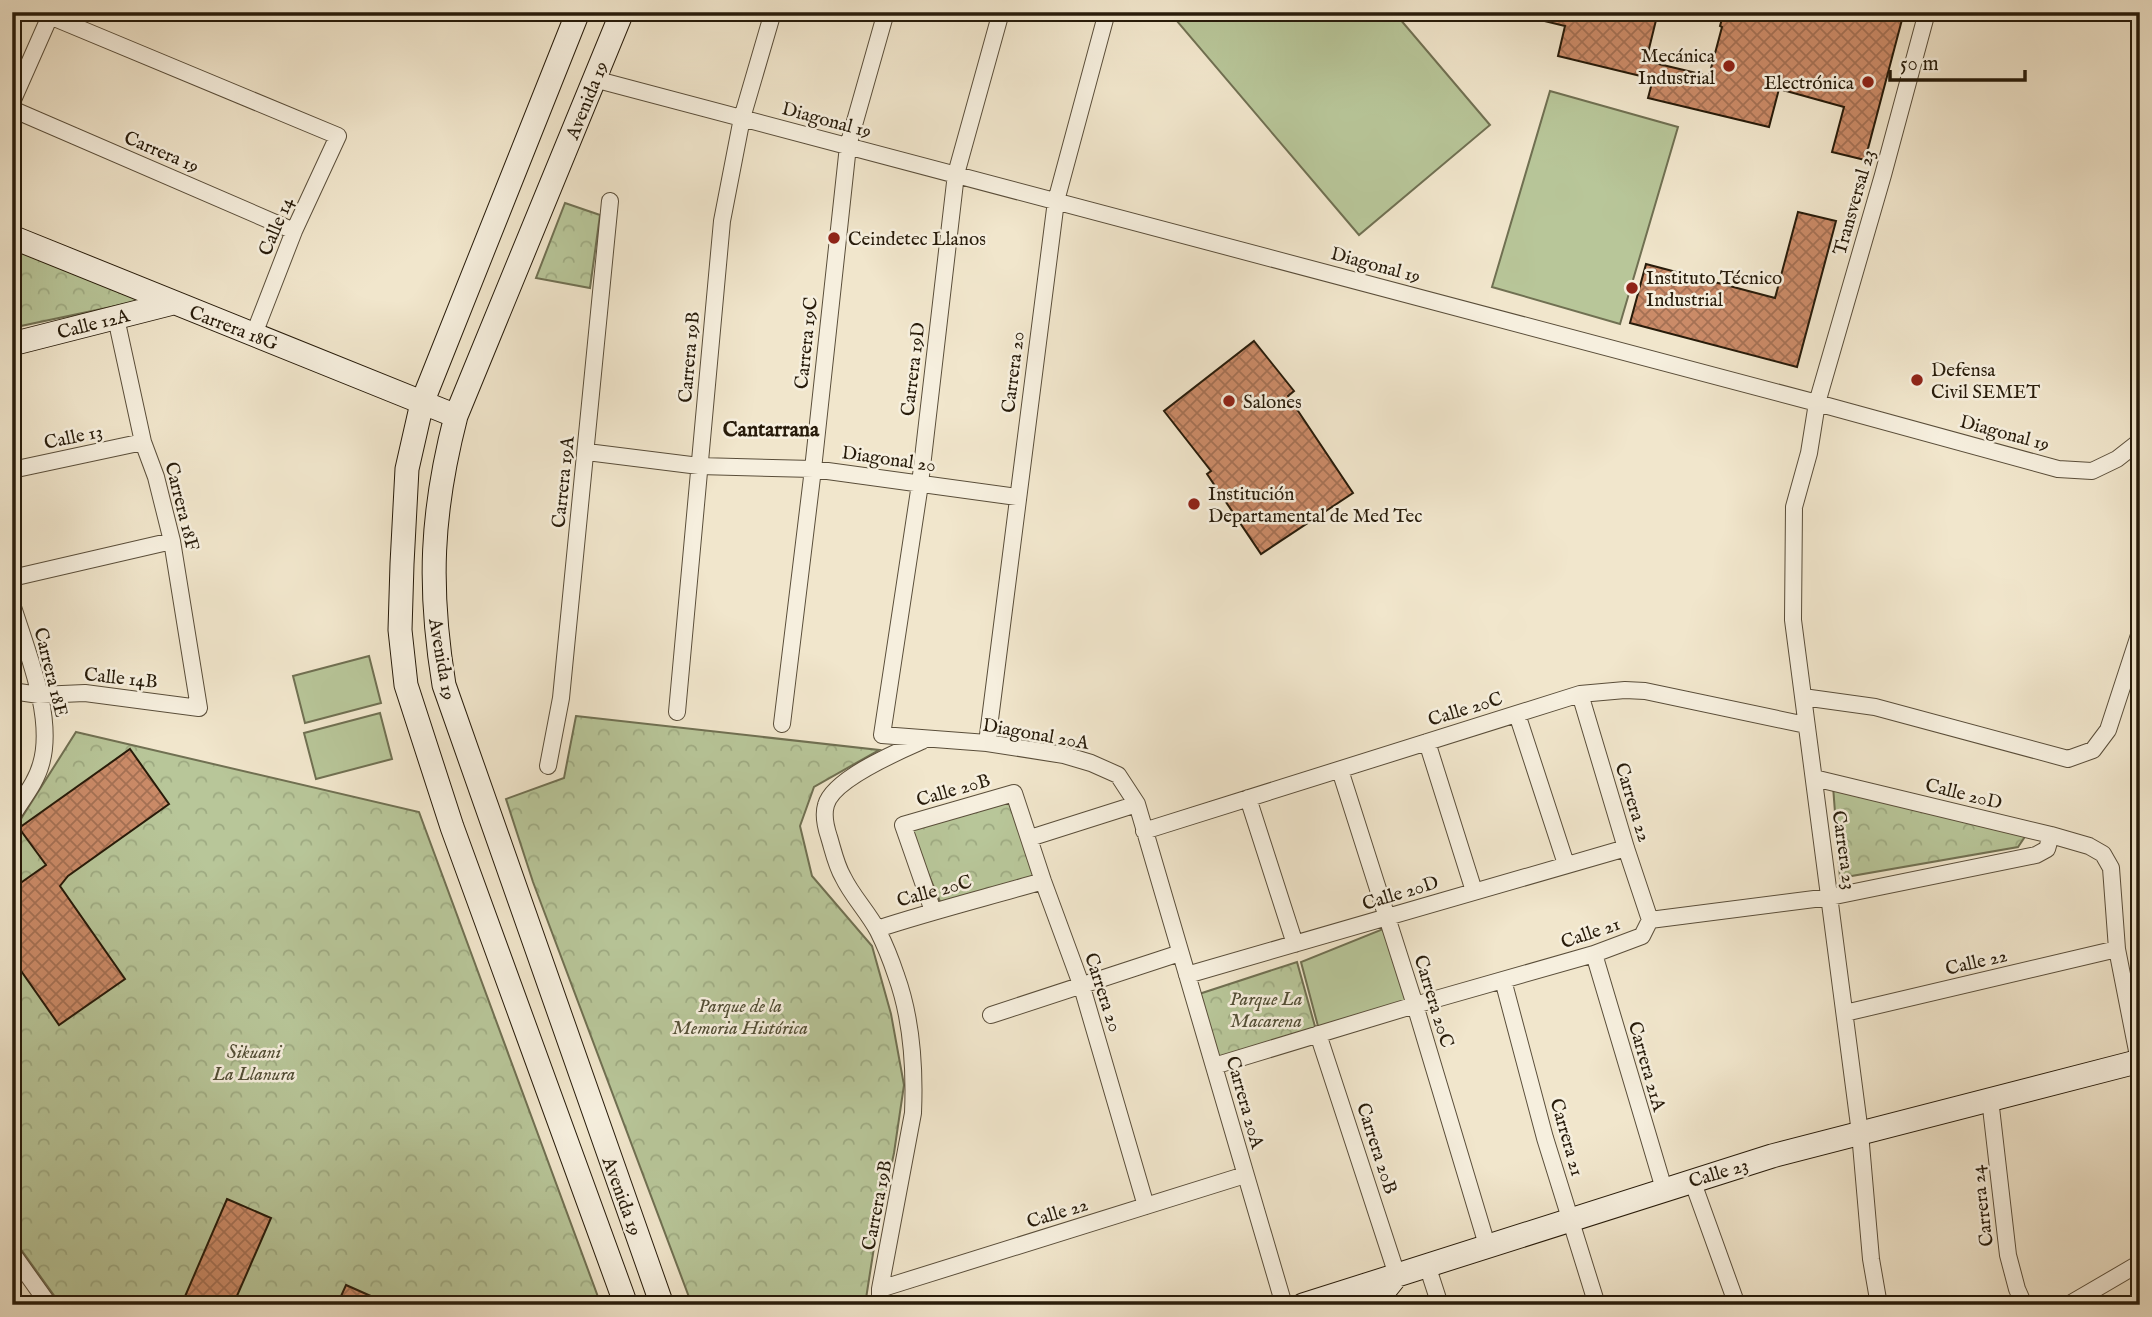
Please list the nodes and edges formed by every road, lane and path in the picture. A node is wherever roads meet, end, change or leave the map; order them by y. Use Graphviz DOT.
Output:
graph roads {
  1 [pos="578,12"];
  2 [pos="622,12"];
  3 [pos="773,12"];
  4 [pos="886,12"];
  5 [pos="1001,12"];
  6 [pos="1107,12"];
  7 [pos="1927,12"];
  8 [pos="45,14"];
  9 [pos="594,79"];
  10 [pos="12,102"];
  11 [pos="12,109"];
  12 [pos="742,118"];
  13 [pos="848,146"];
  14 [pos="956,174"];
  15 [pos="610,201"];
  16 [pos="1056,201"];
  17 [pos="295,231"];
  18 [pos="12,237"];
  19 [pos="173,303"];
  20 [pos="116,317"];
  21 [pos="254,334"];
  22 [pos="12,344"];
  23 [pos="1817,402"];
  24 [pos="422,403"];
  25 [pos="456,416"];
  26 [pos="2140,441"];
  27 [pos="143,442"];
  28 [pos="587,452"];
  29 [pos="699,466"];
  30 [pos="813,469"];
  31 [pos="12,470"];
  32 [pos="920,484"];
  33 [pos="1017,497"];
  34 [pos="172,541"];
  35 [pos="12,578"];
  36 [pos="12,604"];
  37 [pos="2140,632"];
  38 [pos="12,691"];
  39 [pos="39,695"];
  40 [pos="1580,695"];
  41 [pos="1803,697"];
  42 [pos="199,708"];
  43 [pos="677,712"];
  44 [pos="1517,714"];
  45 [pos="782,724"];
  46 [pos="1806,725"];
  47 [pos="882,735"];
  48 [pos="924,740"];
  49 [pos="1427,742"];
  50 [pos="988,743"];
  51 [pos="548,766"];
  52 [pos="1340,769"];
  53 [pos="1814,778"];
  54 [pos="1014,793"];
  55 [pos="1248,798"];
  56 [pos="1137,804"];
  57 [pos="12,816"];
  58 [pos="1144,831"];
  59 [pos="2051,835"];
  60 [pos="1030,838"];
  61 [pos="1626,848"];
  62 [pos="1566,864"];
  63 [pos="1043,881"];
  64 [pos="1474,891"];
  65 [pos="1830,897"];
  66 [pos="933,911"];
  67 [pos="1387,919"];
  68 [pos="1650,920"];
  69 [pos="877,929"];
  70 [pos="1295,944"];
  71 [pos="2118,949"];
  72 [pos="1180,953"];
  73 [pos="1594,954"];
  74 [pos="1187,975"];
  75 [pos="1503,980"];
  76 [pos="1082,987"];
  77 [pos="1415,1005"];
  78 [pos="1845,1013"];
  79 [pos="991,1015"];
  80 [pos="1318,1034"];
  81 [pos="2139,1061"];
  82 [pos="1214,1066"];
  83 [pos="1990,1099"];
  84 [pos="1860,1133"];
  85 [pos="1245,1175"];
  86 [pos="1692,1180"];
  87 [pos="1664,1189"];
  88 [pos="1146,1206"];
  89 [pos="1570,1219"];
  90 [pos="1488,1245"];
  91 [pos="12,1253"];
  92 [pos="2140,1263"];
  93 [pos="1427,1265"];
  94 [pos="1397,1275"];
  95 [pos="880,1297"];
  96 [pos="49,1305"];
  97 [pos="626,1305"];
  98 [pos="662,1305"];
  99 [pos="1284,1305"];
  100 [pos="1303,1305"];
  101 [pos="1373,1305"];
  102 [pos="1440,1305"];
  103 [pos="1597,1305"];
  104 [pos="1737,1305"];
  105 [pos="1879,1305"];
  106 [pos="2024,1305"];
  107 [pos="2068,1305"];
  1 -- 24 [label="main road, Avenida 19"];
  2 -- 9 [label="main road, Avenida 19"];
  3 -- 12 [label="street, Carrera 19B"];
  4 -- 13 [label="street, Carrera 19C"];
  5 -- 14 [label="street, Carrera 19D"];
  6 -- 16 [label="street, Carrera 20"];
  7 -- 23 [label="street, Transversal 23"];
  8 -- 10 [label="street"];
  8 -- 17 [label="street, Calle 14"];
  9 -- 12 [label="street, Diagonal 19"];
  9 -- 25 [label="main road, Avenida 19"];
  11 -- 17 [label="street, Carrera 19"];
  12 -- 13 [label="street, Diagonal 19"];
  12 -- 29 [label="street, Carrera 19B"];
  13 -- 14 [label="street, Diagonal 19"];
  13 -- 30 [label="street, Carrera 19C"];
  14 -- 16 [label="street, Diagonal 19"];
  14 -- 32 [label="street, Carrera 19D"];
  15 -- 28 [label="street, Carrera 19A"];
  16 -- 23 [label="street, Diagonal 19"];
  16 -- 33 [label="street, Carrera 20"];
  17 -- 21 [label="street, Calle 14"];
  18 -- 19 [label="main road, Carrera 18G"];
  19 -- 20 [label="main road, Calle 12A"];
  19 -- 21 [label="main road, Carrera 18G"];
  20 -- 22 [label="main road, Calle 12A"];
  20 -- 27 [label="street, Carrera 18F"];
  21 -- 24 [label="main road, Carrera 18G"];
  23 -- 26 [label="street, Diagonal 19"];
  23 -- 41 [label="street, Carrera 23"];
  24 -- 25 [label="main road, Carrera 18G"];
  24 -- 97 [label="main road, Avenida 19"];
  25 -- 98 [label="main road, Avenida 19"];
  27 -- 31 [label="street, Calle 13"];
  27 -- 34 [label="street, Carrera 18F"];
  28 -- 29 [label="street, Diagonal 20"];
  28 -- 51 [label="street, Carrera 19A"];
  29 -- 30 [label="street, Diagonal 20"];
  29 -- 43 [label="street, Carrera 19B"];
  30 -- 32 [label="street, Diagonal 20"];
  30 -- 45 [label="street, Carrera 19C"];
  32 -- 33 [label="street, Diagonal 20"];
  32 -- 47 [label="street, Carrera 19D"];
  33 -- 50 [label="street, Carrera 20"];
  34 -- 35 [label="street"];
  34 -- 42 [label="street, Carrera 18F"];
  36 -- 39 [label="street, Carrera 18E"];
  37 -- 41 [label="street"];
  38 -- 39 [label="street, Calle 14B"];
  39 -- 42 [label="street, Calle 14B"];
  39 -- 57 [label="street, Carrera 18E"];
  40 -- 44 [label="street, Calle 20C"];
  40 -- 46 [label="street, Calle 20C"];
  40 -- 61 [label="street, Carrera 22"];
  41 -- 46 [label="street, Carrera 23"];
  44 -- 49 [label="street, Calle 20C"];
  44 -- 62 [label="street"];
  46 -- 53 [label="street, Carrera 23"];
  47 -- 48 [label="street, Diagonal 20A"];
  48 -- 50 [label="street, Diagonal 20A"];
  48 -- 69 [label="street"];
  49 -- 52 [label="street, Calle 20C"];
  49 -- 64 [label="street"];
  50 -- 56 [label="street, Diagonal 20A"];
  52 -- 55 [label="street, Calle 20C"];
  52 -- 67 [label="street, Carrera 20C"];
  53 -- 59 [label="street, Calle 20D"];
  53 -- 65 [label="street, Carrera 23"];
  54 -- 60 [label="street, Carrera 20"];
  54 -- 66 [label="street, Calle 20B"];
  55 -- 58 [label="street, Calle 20C"];
  55 -- 70 [label="street"];
  56 -- 58 [label="street, Diagonal 20A"];
  56 -- 60 [label="street"];
  58 -- 72 [label="street, Carrera 20A"];
  59 -- 65 [label="street"];
  59 -- 71 [label="street, Calle 20D"];
  60 -- 63 [label="street, Carrera 20"];
  61 -- 62 [label="street, Calle 20D"];
  61 -- 68 [label="street, Carrera 22"];
  62 -- 64 [label="street, Calle 20D"];
  63 -- 66 [label="street, Calle 20C"];
  63 -- 76 [label="street, Carrera 20"];
  64 -- 67 [label="street, Calle 20D"];
  65 -- 68 [label="street"];
  65 -- 78 [label="street, Carrera 23"];
  66 -- 69 [label="street, Calle 20C"];
  67 -- 70 [label="street, Calle 20D"];
  67 -- 77 [label="street, Carrera 20C"];
  68 -- 73 [label="street, Calle 21"];
  69 -- 95 [label="street, Carrera 19B"];
  70 -- 74 [label="street, Calle 20D"];
  71 -- 78 [label="street, Calle 22"];
  71 -- 81 [label="street"];
  72 -- 74 [label="street, Carrera 20A"];
  72 -- 76 [label="street"];
  73 -- 75 [label="street, Calle 21"];
  73 -- 87 [label="street, Carrera 21A"];
  74 -- 82 [label="street, Carrera 20A"];
  75 -- 77 [label="street, Calle 21"];
  75 -- 89 [label="street, Carrera 21"];
  76 -- 79 [label="street"];
  76 -- 88 [label="street, Carrera 20"];
  77 -- 80 [label="street, Calle 21"];
  77 -- 90 [label="street, Carrera 20C"];
  78 -- 84 [label="street, Carrera 23"];
  80 -- 82 [label="street, Calle 21"];
  80 -- 94 [label="street, Carrera 20B"];
  81 -- 83 [label="main road, Calle 23"];
  82 -- 85 [label="street, Carrera 20A"];
  83 -- 84 [label="main road, Calle 23"];
  83 -- 106 [label="street, Carrera 24"];
  84 -- 86 [label="main road, Calle 23"];
  84 -- 105 [label="street, Carrera 23"];
  85 -- 88 [label="street, Calle 22"];
  85 -- 99 [label="street, Carrera 20A"];
  86 -- 87 [label="main road, Calle 23"];
  86 -- 104 [label="street"];
  87 -- 89 [label="main road, Calle 23"];
  88 -- 95 [label="street, Calle 22"];
  89 -- 90 [label="main road, Calle 23"];
  89 -- 103 [label="street, Carrera 21"];
  90 -- 93 [label="main road, Calle 23"];
  91 -- 96 [label="street"];
  92 -- 107 [label="street"];
  93 -- 94 [label="main road, Calle 23"];
  93 -- 102 [label="street"];
  94 -- 100 [label="main road, Calle 23"];
  94 -- 101 [label="main road"];
}
